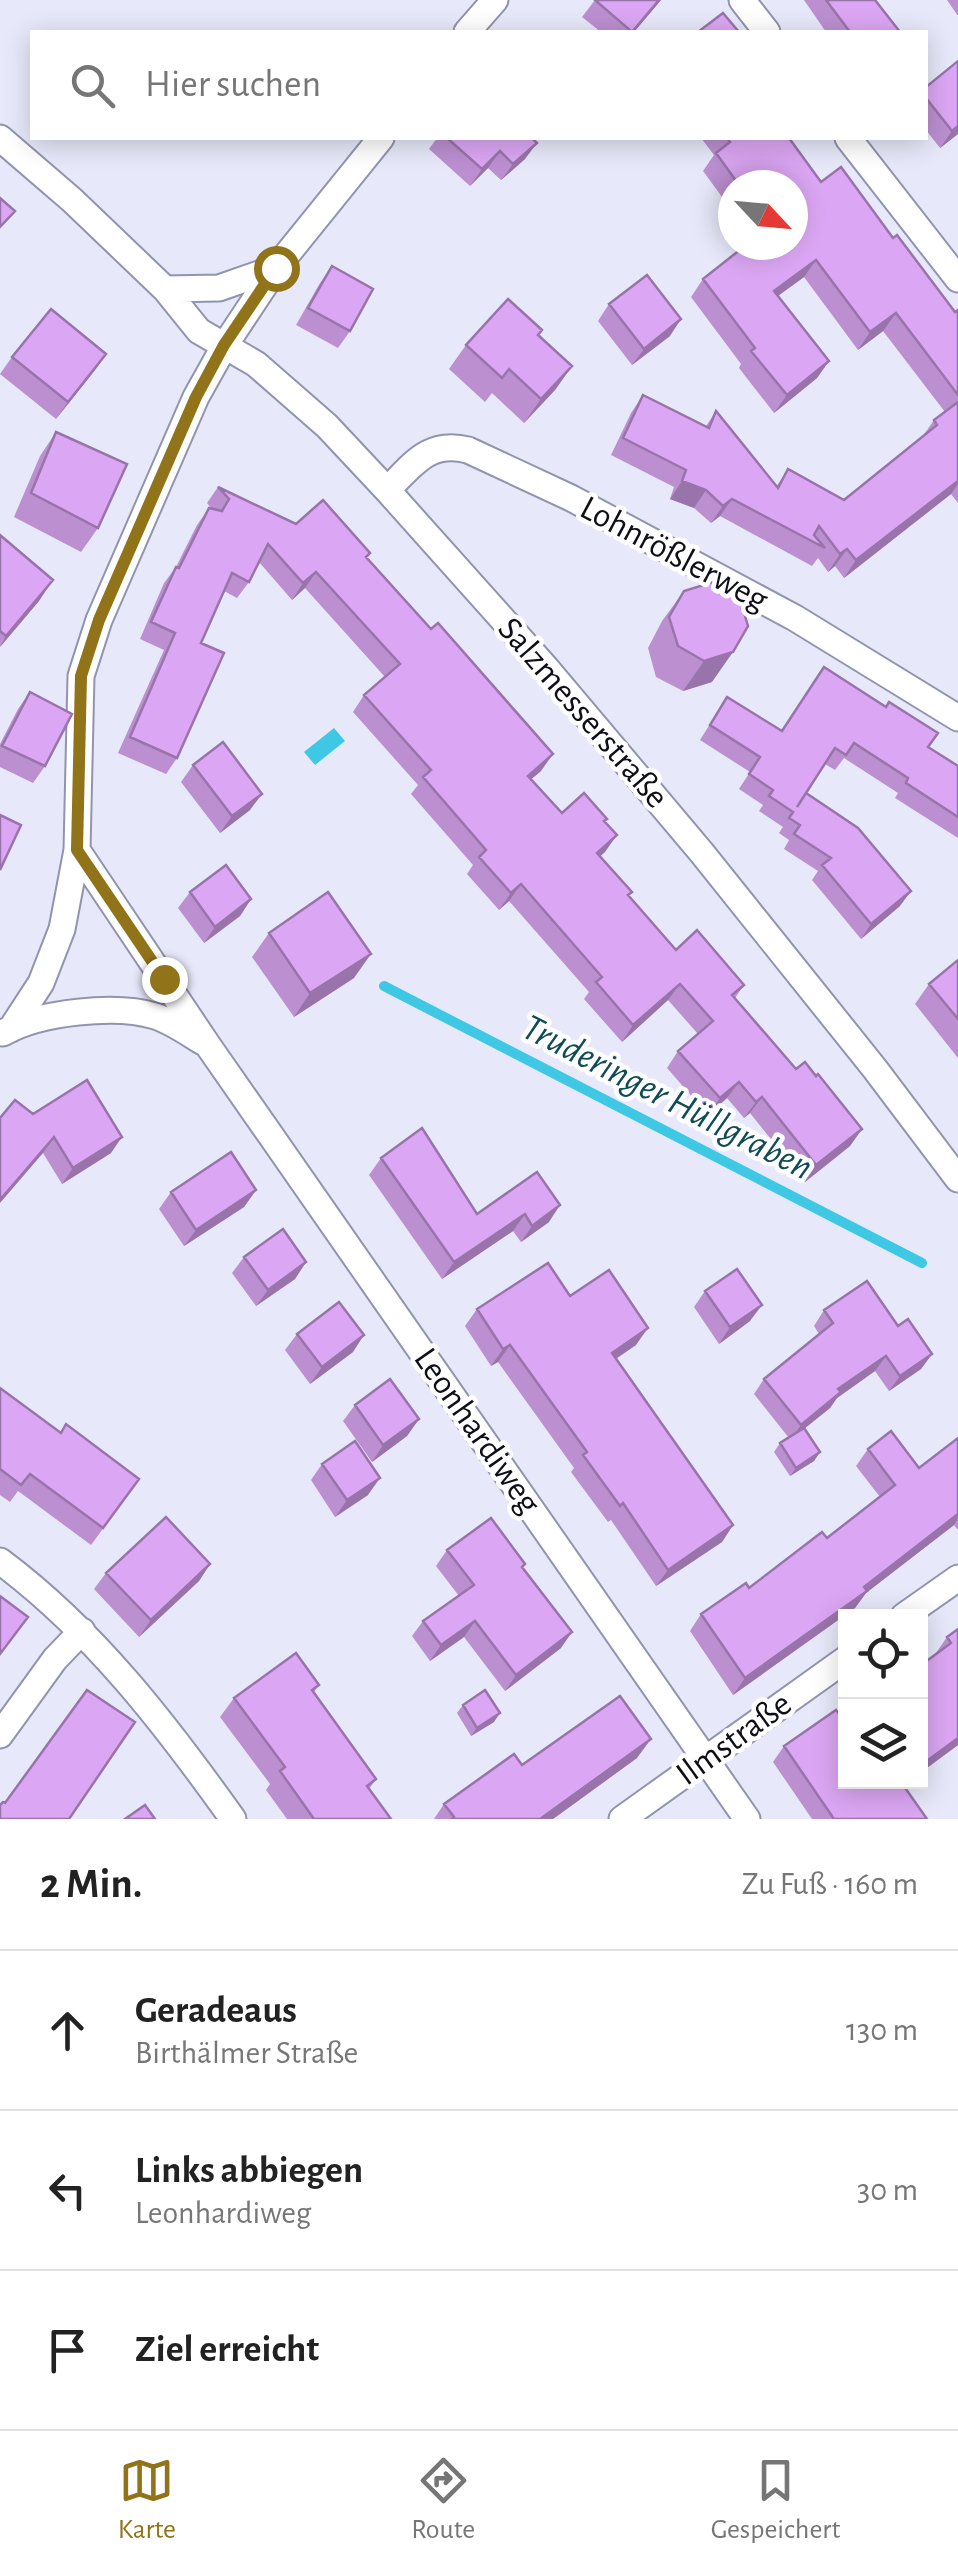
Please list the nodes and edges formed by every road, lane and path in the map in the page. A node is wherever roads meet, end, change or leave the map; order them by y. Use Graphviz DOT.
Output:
graph roads {
  1 [pos="496,0"];
  2 [pos="742,0"];
  3 [pos="469,30"];
  4 [pos="765,30"];
  5 [pos="0,138"];
  6 [pos="379,140"];
  7 [pos="850,140"];
  8 [pos="276,268"];
  9 [pos="958,279"];
  10 [pos="165,289"];
  11 [pos="224,345"];
  12 [pos="387,490"];
  13 [pos="958,718"];
  14 [pos="77,850"];
  15 [pos="5,1032"];
  16 [pos="208,1044"];
  17 [pos="958,1180"];
  18 [pos="0,1561"];
  19 [pos="958,1578"];
  20 [pos="914,1609"];
  21 [pos="82,1631"];
  22 [pos="838,1664"];
  23 [pos="0,1735"];
  24 [pos="705,1759"];
  25 [pos="233,1819"];
  26 [pos="622,1819"];
  27 [pos="747,1819"];
  1 -- 3 [label="street"];
  2 -- 4 [label="street"];
  5 -- 10 [label="street, Salzmesserstraße"];
  6 -- 8 [label="street"];
  7 -- 9 [label="street"];
  8 -- 10 [label="street"];
  8 -- 11 [label="street"];
  10 -- 11 [label="street, Salzmesserstraße"];
  11 -- 12 [label="street, Salzmesserstraße"];
  11 -- 14 [label="street"];
  12 -- 13 [label="street, Lohnrößlerweg"];
  12 -- 17 [label="street, Salzmesserstraße"];
  14 -- 15 [label="street"];
  14 -- 16 [label="street, Leonhardiweg"];
  15 -- 16 [label="street, Leonhardiweg"];
  16 -- 24 [label="street, Leonhardiweg"];
  18 -- 21 [label="street"];
  19 -- 20 [label="street"];
  21 -- 23 [label="street"];
  21 -- 25 [label="street"];
  22 -- 24 [label="street, Ilmstraße"];
  24 -- 26 [label="street, Ilmstraße"];
  24 -- 27 [label="street, Leonhardiweg"];
}
